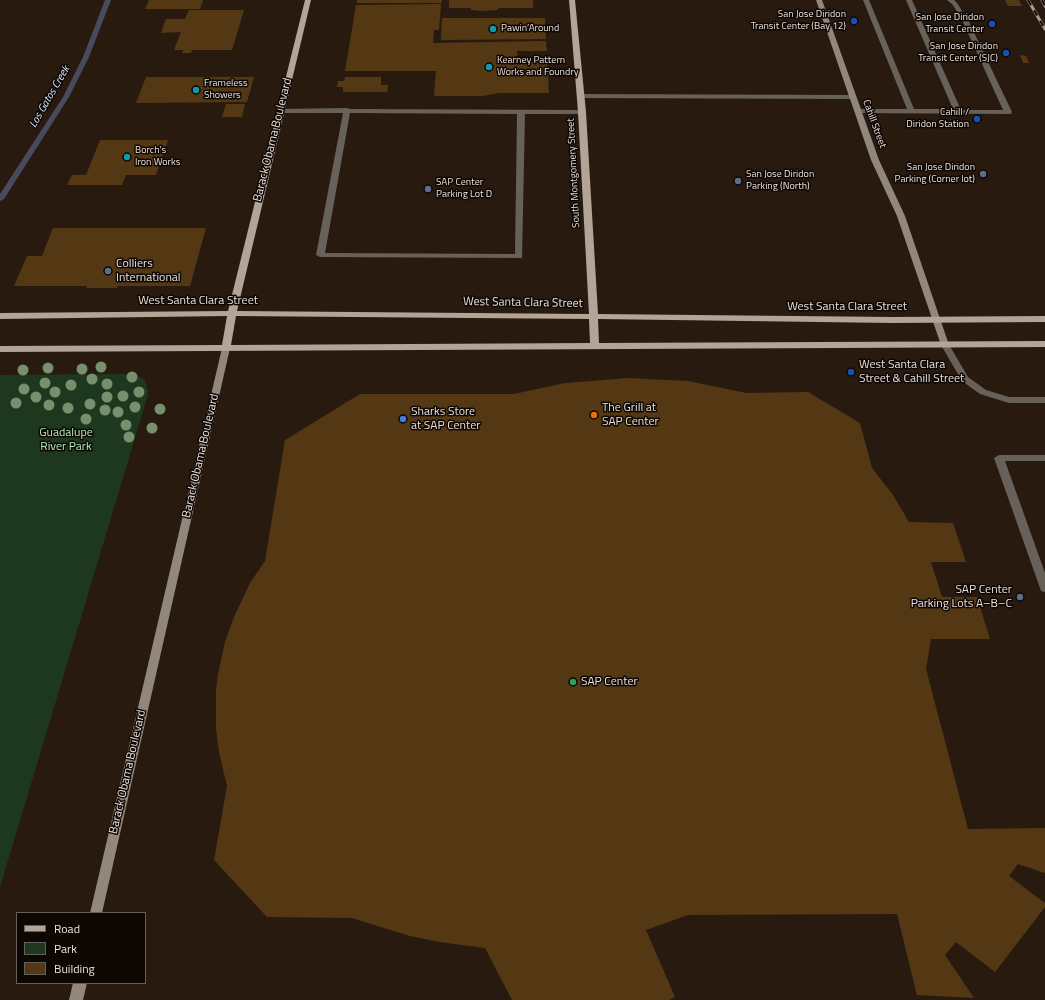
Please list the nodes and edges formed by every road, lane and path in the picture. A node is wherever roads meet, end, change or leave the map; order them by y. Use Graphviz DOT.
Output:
graph roads {
  1 [pos="308,0"];
  2 [pos="572,0"];
  3 [pos="819,0"];
  4 [pos="866,0"];
  5 [pos="909,0"];
  6 [pos="950,0"];
  7 [pos="580,96"];
  8 [pos="852,97"];
  9 [pos="280,110"];
  10 [pos="347,110"];
  11 [pos="521,111"];
  12 [pos="858,111"];
  13 [pos="911,111"];
  14 [pos="582,112"];
  15 [pos="958,112"];
  16 [pos="232,313"];
  17 [pos="0,316"];
  18 [pos="592,316"];
  19 [pos="936,319"];
  20 [pos="1045,319"];
  21 [pos="1045,344"];
  22 [pos="945,345"];
  23 [pos="595,346"];
  24 [pos="226,348"];
  25 [pos="0,349"];
  26 [pos="1045,400"];
  27 [pos="1045,458"];
  28 [pos="1045,588"];
  29 [pos="96,912"];
  30 [pos="80,984"];
  31 [pos="76,1000"];
  1 -- 9 [label="main road, Barack Obama Boulevard"];
  2 -- 7 [label="main road, South Montgomery Street"];
  3 -- 8 [label="street, Cahill Street"];
  4 -- 13 [label="lane"];
  5 -- 15 [label="lane"];
  6 -- 15 [label="lane"];
  7 -- 8 [label="lane"];
  7 -- 14 [label="main road, South Montgomery Street"];
  8 -- 12 [label="street, Cahill Street"];
  9 -- 10 [label="lane"];
  9 -- 16 [label="main road, Barack Obama Boulevard"];
  10 -- 11 [label="lane"];
  10 -- 11 [label="lane"];
  11 -- 14 [label="lane"];
  12 -- 13 [label="lane"];
  12 -- 19 [label="street, Cahill Street"];
  13 -- 15 [label="lane"];
  14 -- 18 [label="main road, South Montgomery Street"];
  16 -- 17 [label="main road, West Santa Clara Street"];
  16 -- 18 [label="main road, West Santa Clara Street"];
  16 -- 24 [label="main road, Barack Obama Boulevard"];
  18 -- 19 [label="main road, West Santa Clara Street"];
  18 -- 23 [label="main road, South Montgomery Street"];
  19 -- 20 [label="main road, West Santa Clara Street"];
  19 -- 22 [label="street, Cahill Street"];
  21 -- 22 [label="main road"];
  22 -- 23 [label="main road"];
  22 -- 26 [label="lane"];
  23 -- 24 [label="main road"];
  24 -- 25 [label="main road"];
  24 -- 29 [label="street, Barack Obama Boulevard"];
  27 -- 28 [label="lane"];
  30 -- 31 [label="street"];
}
